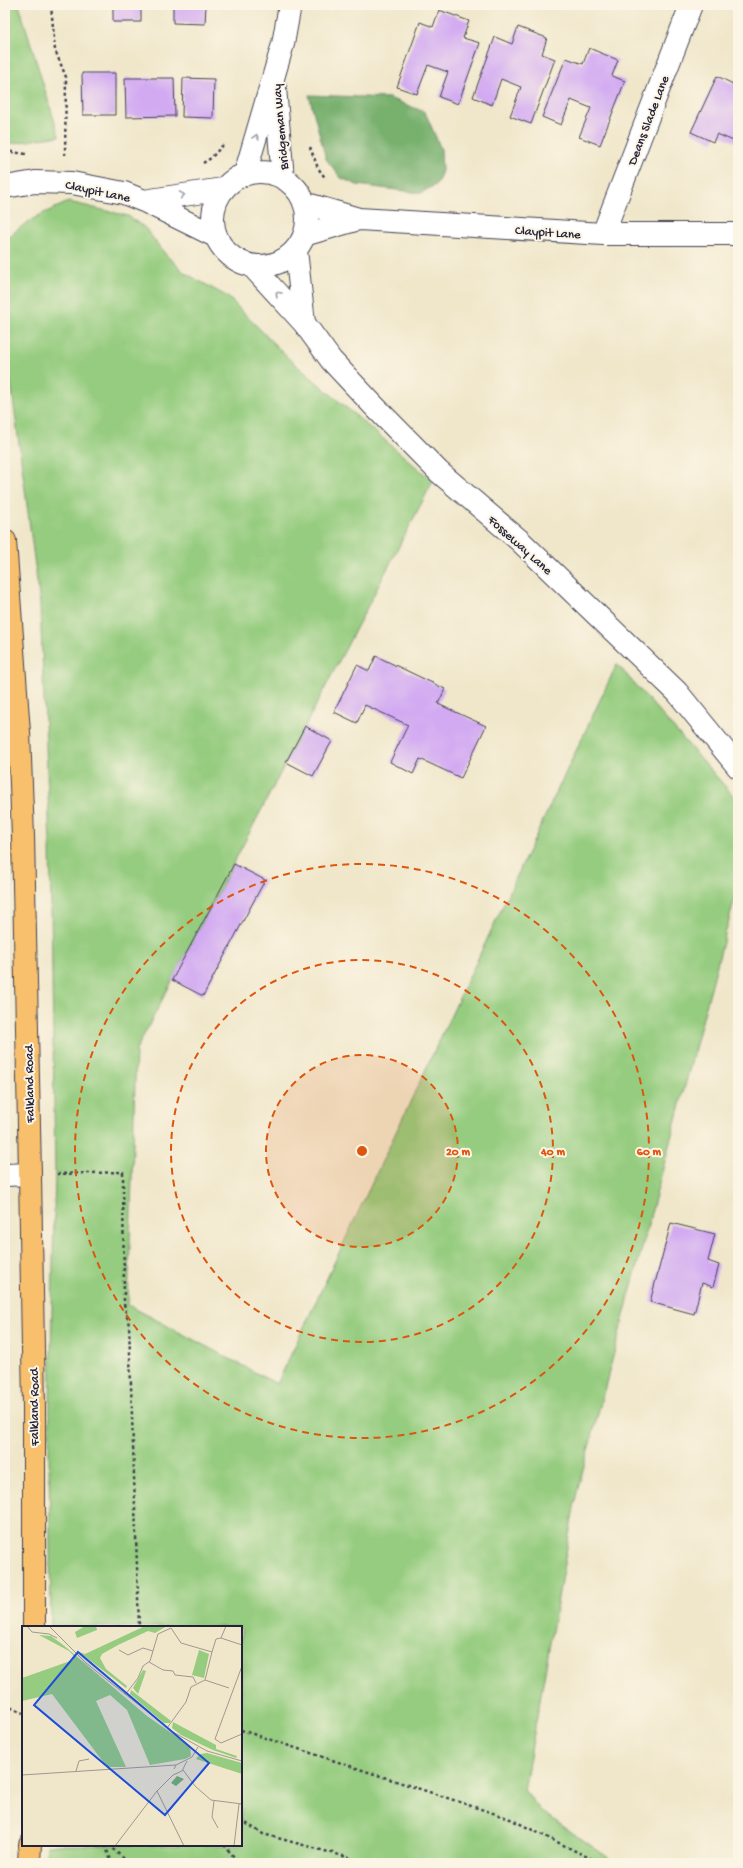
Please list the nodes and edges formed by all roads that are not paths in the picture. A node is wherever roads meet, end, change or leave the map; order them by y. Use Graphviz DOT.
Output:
graph roads {
  1 [pos="290,5"];
  2 [pos="691,5"];
  3 [pos="274,75"];
  4 [pos="245,174"];
  5 [pos="283,178"];
  6 [pos="5,187"];
  7 [pos="223,189"];
  8 [pos="144,201"];
  9 [pos="304,203"];
  10 [pos="359,220"];
  11 [pos="603,234"];
  12 [pos="738,234"];
  13 [pos="215,236"];
  14 [pos="300,243"];
  15 [pos="252,266"];
  16 [pos="304,323"];
  17 [pos="5,541"];
  18 [pos="7,595"];
  19 [pos="738,767"];
  20 [pos="30,1174"];
  21 [pos="5,1175"];
  22 [pos="34,1626"];
  23 [pos="30,1846"];
  24 [pos="29,1863"];
  1 -- 3 [label="street, Bridgeman Way"];
  2 -- 11 [label="street, Deans Slade Lane"];
  4 -- 3 [label="street, Bridgeman Way, one-way"];
  3 -- 5 [label="street, Bridgeman Way"];
  4 -- 5 [label="street"];
  4 -- 7 [label="street"];
  5 -- 9 [label="street"];
  6 -- 8 [label="street, Claypit Lane"];
  8 -- 7 [label="street, Claypit Lane, one-way"];
  7 -- 13 [label="street"];
  8 -- 13 [label="street, Claypit Lane"];
  9 -- 10 [label="street, Claypit Lane"];
  9 -- 14 [label="street"];
  10 -- 11 [label="street, Claypit Lane"];
  10 -- 14 [label="street, Claypit Lane"];
  11 -- 12 [label="street, Claypit Lane"];
  13 -- 15 [label="street"];
  14 -- 15 [label="street"];
  14 -- 16 [label="street, Fosseway Lane"];
  16 -- 15 [label="street, Fosseway Lane, one-way"];
  16 -- 19 [label="street, Fosseway Lane"];
  17 -- 18 [label="highway, Falkland Road"];
  18 -- 20 [label="highway, Falkland Road"];
  20 -- 21 [label="street"];
  20 -- 22 [label="highway, Falkland Road"];
  23 -- 24 [label="highway"];
}
